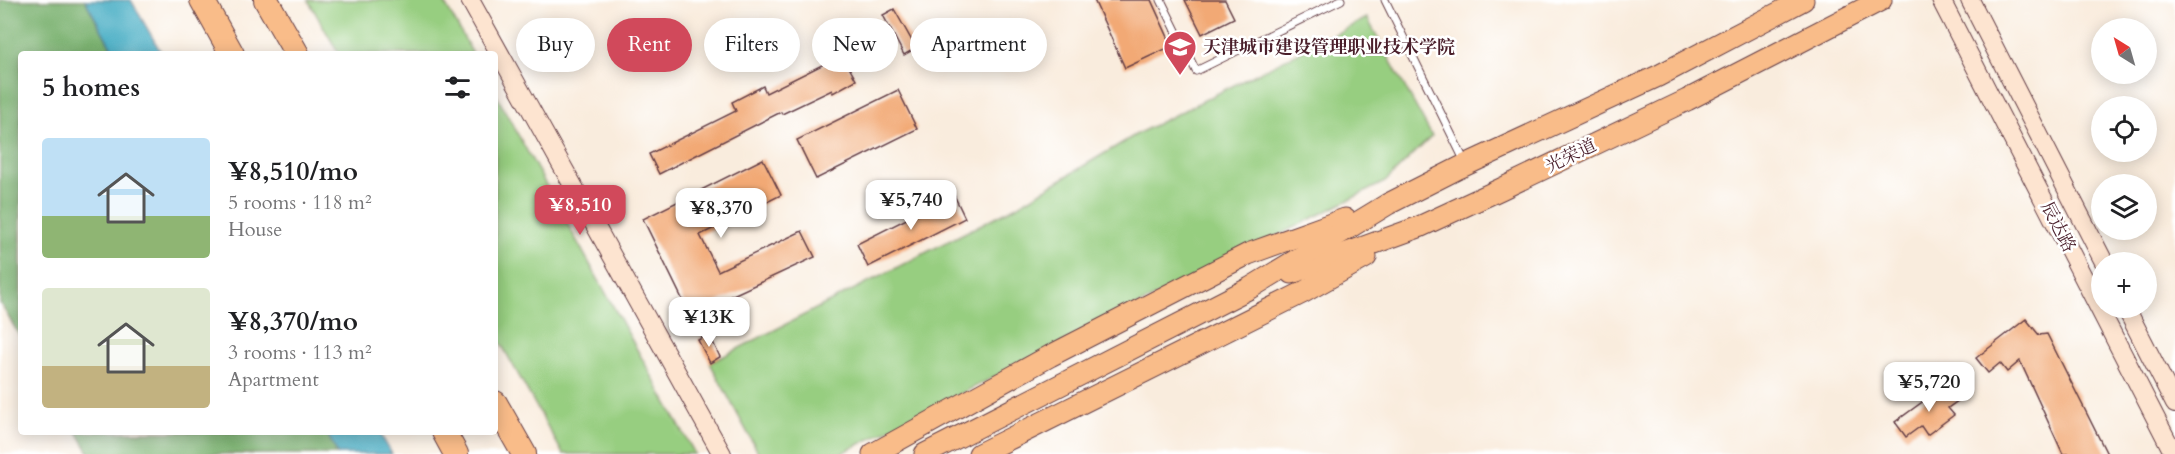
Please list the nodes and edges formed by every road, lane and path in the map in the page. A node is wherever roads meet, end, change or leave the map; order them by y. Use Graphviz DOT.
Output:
graph roads {
  1 [pos="202,0"];
  2 [pos="266,0"];
  3 [pos="470,0"];
  4 [pos="1161,0"];
  5 [pos="1341,0"];
  6 [pos="1385,0"];
  7 [pos="1803,0"];
  8 [pos="1881,0"];
  9 [pos="1941,0"];
  10 [pos="1970,0"];
  11 [pos="230,51"];
  12 [pos="295,51"];
  13 [pos="1467,165"];
  14 [pos="1388,204"];
  15 [pos="1419,227"];
  16 [pos="2099,252"];
  17 [pos="1250,288"];
  18 [pos="2131,318"];
  19 [pos="2175,404"];
  20 [pos="498,408"];
  21 [pos="446,435"];
  22 [pos="456,454"];
  23 [pos="524,454"];
  24 [pos="722,454"];
  25 [pos="873,454"];
  26 [pos="925,454"];
  27 [pos="979,454"];
  28 [pos="2174,454"];
  1 -- 11 [label="highway"];
  2 -- 12 [label="highway"];
  3 -- 24 [label="street"];
  4 -- 5 [label="lane"];
  6 -- 13 [label="lane"];
  7 -- 13 [label="main road, 光荣道"];
  8 -- 15 [label="main road, 光荣道"];
  9 -- 28 [label="street, 辰达路"];
  10 -- 16 [label="street, 辰达路"];
  13 -- 14 [label="main road, 光荣道"];
  14 -- 17 [label="main road"];
  14 -- 25 [label="main road"];
  15 -- 17 [label="main road, 光荣道"];
  15 -- 27 [label="main road"];
  17 -- 26 [label="main road"];
  18 -- 19 [label="street"];
  20 -- 23 [label="highway"];
  21 -- 22 [label="highway"];
}
